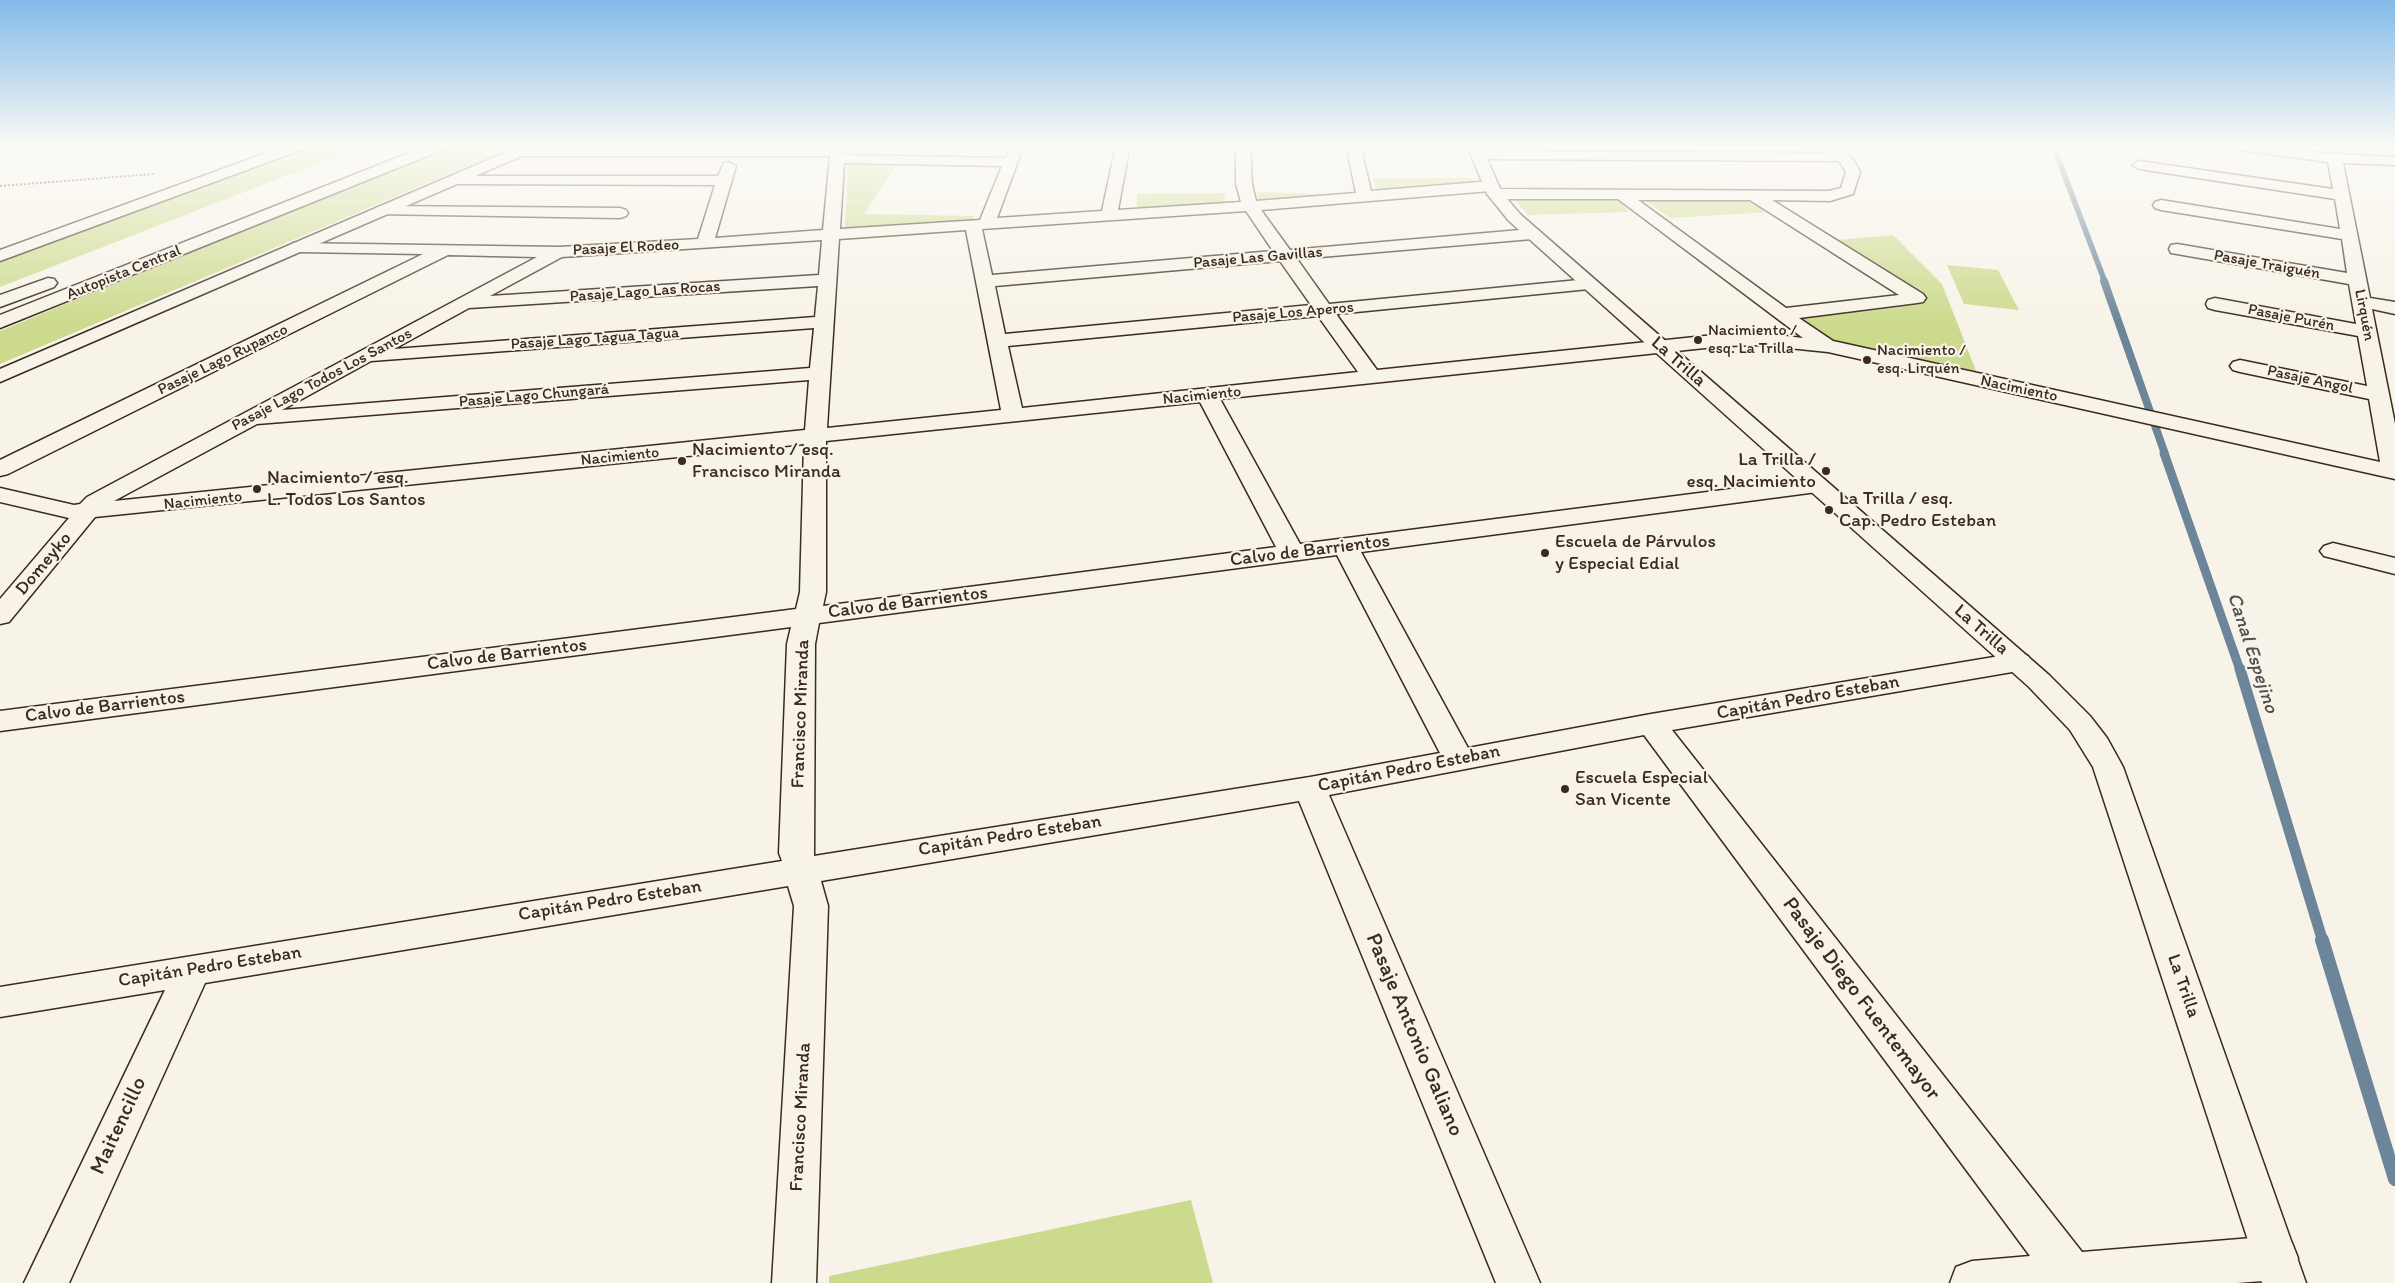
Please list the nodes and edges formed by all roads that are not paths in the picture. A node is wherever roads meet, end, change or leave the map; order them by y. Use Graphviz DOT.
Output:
graph roads {
  1 [pos="139,205"];
  2 [pos="292,205"];
  3 [pos="396,205"];
  4 [pos="623,205"];
  5 [pos="717,205"];
  6 [pos="833,205"];
  7 [pos="989,205"];
  8 [pos="1111,205"];
  9 [pos="1264,205"];
  10 [pos="1503,205"];
  11 [pos="1635,205"];
  12 [pos="1768,205"];
  13 [pos="2161,205"];
  14 [pos="2344,205"];
  15 [pos="1250,206"];
  16 [pos="382,211"];
  17 [pos="620,213"];
  18 [pos="1109,216"];
  19 [pos="979,225"];
  20 [pos="1532,234"];
  21 [pos="831,235"];
  22 [pos="2349,235"];
  23 [pos="705,244"];
  24 [pos="299,247"];
  25 [pos="2177,249"];
  26 [pos="445,250"];
  27 [pos="607,250"];
  28 [pos="559,252"];
  29 [pos="1284,255"];
  30 [pos="0,256"];
  31 [pos="64,276"];
  32 [pos="827,280"];
  33 [pos="2358,280"];
  34 [pos="985,282"];
  35 [pos="1588,284"];
  36 [pos="0,301"];
  37 [pos="2362,302"];
  38 [pos="463,304"];
  39 [pos="2215,304"];
  40 [pos="2395,308"];
  41 [pos="1323,310"];
  42 [pos="1782,314"];
  43 [pos="0,322"];
  44 [pos="824,322"];
  45 [pos="2368,332"];
  46 [pos="997,341"];
  47 [pos="1828,346"];
  48 [pos="1662,348"];
  49 [pos="366,356"];
  50 [pos="2240,366"];
  51 [pos="820,373"];
  52 [pos="0,376"];
  53 [pos="1372,378"];
  54 [pos="1207,395"];
  55 [pos="2379,395"];
  56 [pos="1013,416"];
  57 [pos="248,420"];
  58 [pos="816,436"];
  59 [pos="0,469"];
  60 [pos="2394,472"];
  61 [pos="1817,485"];
  62 [pos="0,495"];
  63 [pos="88,511"];
  64 [pos="1344,546"];
  65 [pos="2333,551"];
  66 [pos="1292,553"];
  67 [pos="2395,566"];
  68 [pos="1,613"];
  69 [pos="807,616"];
  70 [pos="2018,662"];
  71 [pos="0,721"];
  72 [pos="1651,724"];
  73 [pos="1459,760"];
  74 [pos="1310,788"];
  75 [pos="802,870"];
  76 [pos="193,970"];
  77 [pos="0,1002"];
  78 [pos="2280,1270"];
  79 [pos="2071,1274"];
  80 [pos="46,1283"];
  81 [pos="794,1283"];
  82 [pos="1518,1283"];
  83 [pos="1972,1283"];
  1 -- 30 [label="main road"];
  2 -- 43 [label="main road, Autopista Central"];
  3 -- 16 [label="main road"];
  4 -- 17 [label="main road"];
  5 -- 23 [label="main road"];
  6 -- 21 [label="main road, Francisco Miranda"];
  7 -- 19 [label="main road"];
  8 -- 18 [label="main road"];
  9 -- 15 [label="main road, Pasaje El Rodeo"];
  10 -- 20 [label="main road, La Trilla"];
  11 -- 42 [label="main road"];
  12 -- 42 [label="main road"];
  13 -- 22 [label="main road"];
  14 -- 22 [label="main road, Lirquén"];
  15 -- 18 [label="main road, Pasaje El Rodeo"];
  15 -- 29 [label="main road"];
  16 -- 17 [label="main road"];
  16 -- 24 [label="main road"];
  17 -- 27 [label="main road"];
  18 -- 19 [label="main road, Pasaje El Rodeo"];
  19 -- 21 [label="main road, Pasaje El Rodeo"];
  19 -- 34 [label="main road"];
  20 -- 29 [label="main road, Pasaje Las Gavillas"];
  20 -- 35 [label="main road, La Trilla"];
  21 -- 23 [label="main road, Pasaje El Rodeo"];
  21 -- 32 [label="main road, Francisco Miranda"];
  22 -- 33 [label="main road, Lirquén"];
  23 -- 27 [label="main road, Pasaje El Rodeo"];
  24 -- 26 [label="main road, Pasaje El Rodeo"];
  24 -- 52 [label="main road"];
  25 -- 33 [label="main road, Pasaje Traiguén"];
  26 -- 28 [label="main road, Pasaje El Rodeo"];
  26 -- 59 [label="main road, Pasaje Lago Rupanco"];
  27 -- 28 [label="main road, Pasaje El Rodeo"];
  28 -- 38 [label="main road, Pasaje Lago Todos Los Santos"];
  29 -- 34 [label="main road, Pasaje Las Gavillas"];
  29 -- 41 [label="main road"];
  31 -- 36 [label="main road, Autopista Central"];
  32 -- 38 [label="main road, Pasaje Lago Las Rocas"];
  32 -- 44 [label="main road, Francisco Miranda"];
  33 -- 37 [label="main road, Lirquén"];
  34 -- 46 [label="main road"];
  35 -- 41 [label="main road, Pasaje Los Aperos"];
  35 -- 48 [label="main road, La Trilla"];
  37 -- 40 [label="main road"];
  37 -- 45 [label="main road, Lirquén"];
  38 -- 49 [label="main road, Pasaje Lago Todos Los Santos"];
  39 -- 45 [label="main road, Pasaje Purén"];
  41 -- 46 [label="main road, Pasaje Los Aperos"];
  41 -- 53 [label="main road"];
  42 -- 47 [label="main road"];
  44 -- 49 [label="main road, Pasaje Lago Tagua Tagua"];
  44 -- 51 [label="main road, Francisco Miranda"];
  45 -- 55 [label="main road, Lirquén"];
  46 -- 56 [label="main road"];
  47 -- 48 [label="main road, Nacimiento"];
  47 -- 60 [label="main road, Nacimiento"];
  48 -- 53 [label="main road, Nacimiento"];
  48 -- 61 [label="main road, La Trilla"];
  49 -- 57 [label="main road, Pasaje Lago Todos Los Santos"];
  50 -- 55 [label="main road, Pasaje Angol"];
  51 -- 57 [label="main road, Pasaje Lago Chungará"];
  51 -- 58 [label="main road, Francisco Miranda"];
  53 -- 54 [label="main road, Nacimiento"];
  54 -- 56 [label="main road, Nacimiento"];
  54 -- 66 [label="main road"];
  55 -- 60 [label="main road, Lirquén"];
  56 -- 58 [label="main road, Nacimiento"];
  57 -- 63 [label="main road, Pasaje Lago Todos Los Santos"];
  58 -- 63 [label="main road, Nacimiento"];
  58 -- 69 [label="main road, Francisco Miranda"];
  61 -- 64 [label="main road, Calvo de Barrientos"];
  61 -- 70 [label="main road, La Trilla"];
  62 -- 63 [label="main road, Nacimiento"];
  63 -- 68 [label="main road, Domeyko"];
  64 -- 66 [label="main road, Calvo de Barrientos"];
  64 -- 73 [label="main road"];
  65 -- 67 [label="main road"];
  66 -- 69 [label="main road, Calvo de Barrientos"];
  69 -- 71 [label="main road, Calvo de Barrientos"];
  69 -- 75 [label="main road, Francisco Miranda"];
  70 -- 72 [label="main road, Capitán Pedro Esteban"];
  70 -- 78 [label="main road, La Trilla"];
  72 -- 73 [label="main road, Capitán Pedro Esteban"];
  72 -- 79 [label="main road, Pasaje Diego Fuentemayor"];
  73 -- 74 [label="main road, Capitán Pedro Esteban"];
  74 -- 75 [label="main road, Capitán Pedro Esteban"];
  74 -- 82 [label="main road, Pasaje Antonio Galiano"];
  75 -- 76 [label="main road, Capitán Pedro Esteban"];
  75 -- 81 [label="main road, Francisco Miranda"];
  76 -- 77 [label="main road, Capitán Pedro Esteban"];
  76 -- 80 [label="main road, Maitencillo"];
  78 -- 79 [label="main road"];
  79 -- 83 [label="main road"];
}
